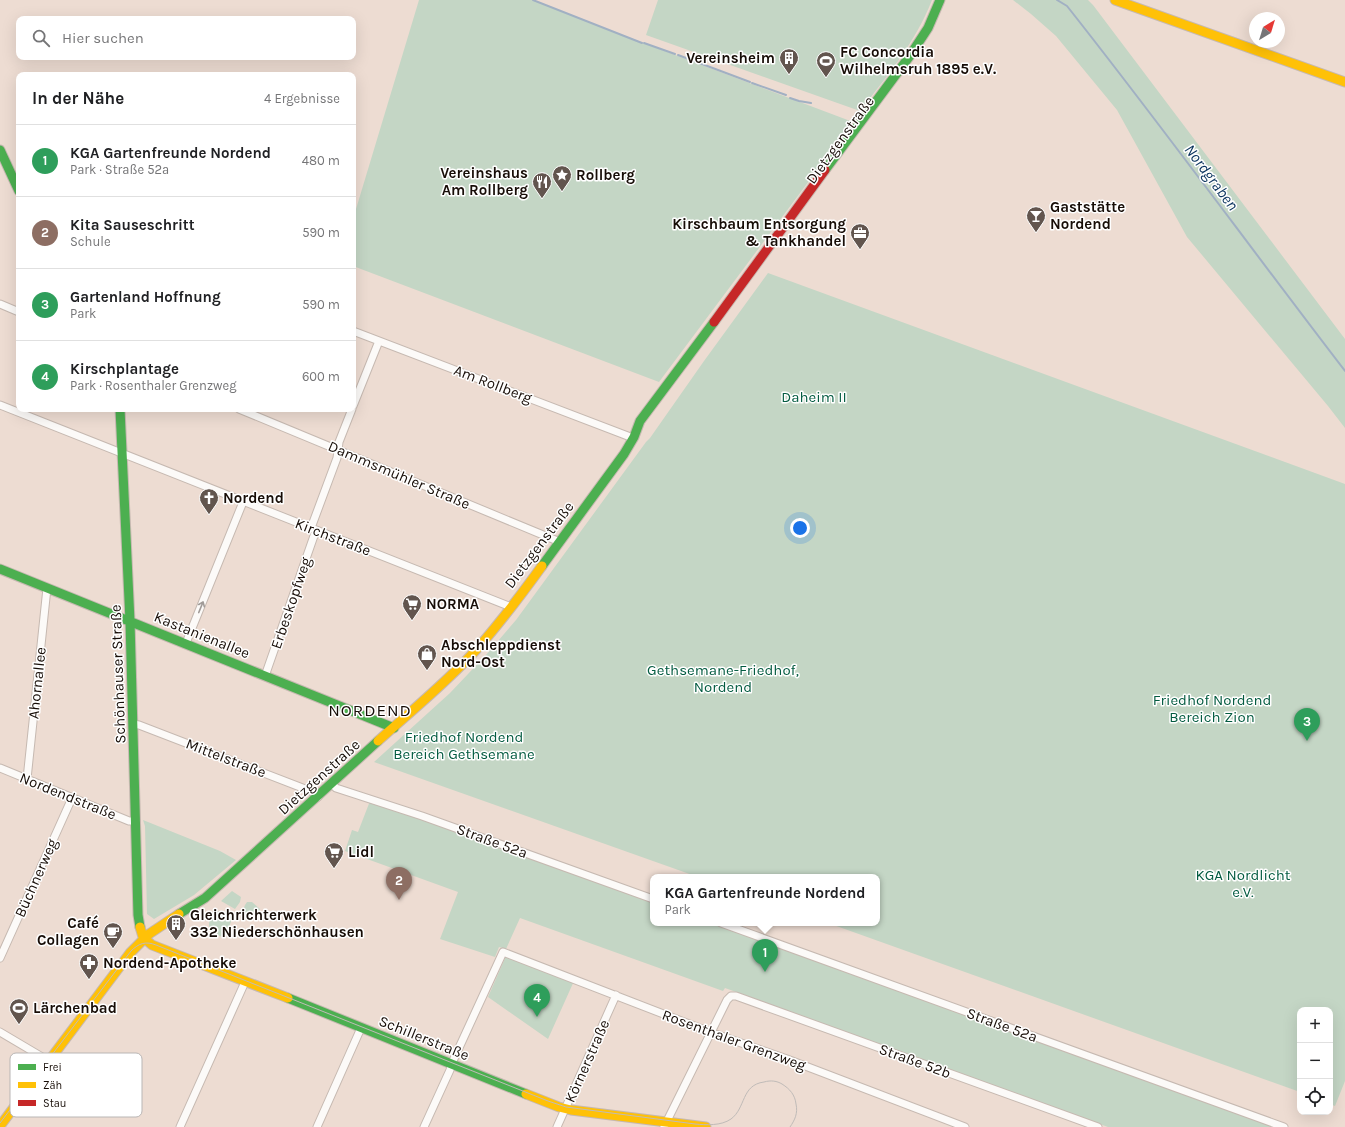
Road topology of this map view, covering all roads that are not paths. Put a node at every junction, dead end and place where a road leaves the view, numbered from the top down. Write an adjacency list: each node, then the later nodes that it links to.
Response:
1 (940, 0): 5 (main road, Dietzgenstraße)
2 (948, 0): 5 (main road, Dietzgenstraße)
3 (1115, 0): 4 (main road)
4 (1345, 82)
5 (866, 121): 19 (main road, Dietzgenstraße)
6 (0, 150): 7 (main road)
7 (16, 185)
8 (0, 304): 9 (street)
9 (16, 311)
10 (356, 333): 11 (street, Am Rollberg)
11 (379, 341): 12 (street, Erbeskopfweg); 19 (street, Am Rollberg)
12 (356, 398)
13 (0, 405): 14 (street, Kirchstraße)
14 (16, 411)
15 (18, 412): 21 (street, Kirchstraße)
16 (120, 412): 21 (main road, Schönhauser Straße)
17 (246, 412): 20 (street, Dammsmühler Straße)
18 (350, 412): 20 (street, Erbeskopfweg)
19 (633, 438): 24 (main road, Dietzgenstraße)
20 (338, 450): 23 (street, Erbeskopfweg); 24 (street, Dammsmühler Straße)
21 (123, 454): 22 (street, Kirchstraße); 28 (main road, Schönhauser Straße)
22 (243, 502): 23 (street, Kirchstraße); 29 (street, one-way to 22)
23 (313, 529): 27 (street, Kirchstraße); 30 (street, Erbeskopfweg)
24 (560, 542): 27 (main road, Dietzgenstraße)
25 (0, 569): 26 (main road, Kastanienallee)
26 (47, 588): 28 (main road, Kastanienallee); 34 (street, Ahornallee)
27 (511, 607): 32 (main road, Dietzgenstraße)
28 (130, 621): 29 (main road, Kastanienallee); 31 (main road, Schönhauser Straße)
29 (186, 643): 30 (main road, Kastanienallee)
30 (265, 676): 32 (main road, Kastanienallee)
31 (133, 724): 36 (street, Mittelstraße); 38 (main road, Schönhauser Straße)
32 (394, 728): 35 (main road, Dietzgenstraße)
33 (0, 768): 34 (street, Nordendstraße)
34 (27, 779): 37 (street, Nordendstraße)
35 (332, 784): 36 (main road, Dietzgenstraße); 39 (street, Straße 52a)
36 (318, 796): 41 (main road, Dietzgenstraße)
37 (72, 798): 38 (street, Nordendstraße); 42 (street, Büchnerweg)
38 (136, 821): 41 (main road, Schönhauser Straße)
39 (650, 898)
40 (729, 926): 62 (street, Straße 52a)
41 (144, 938): 43 (main road, Schillerstraße); 49 (main road, Dietzgenstraße)
42 (0, 958)
43 (245, 982): 45 (main road, Schillerstraße); 55 (street)
44 (616, 995): 47 (street, Rosenthaler Grenzweg); 50 (street, Rosenthaler Grenzweg); 51 (street, Körnerstraße)
45 (361, 1028): 50 (main road, Schillerstraße); 56 (street)
46 (0, 1032): 48 (street)
47 (710, 1032): 53 (street); 60 (street, Rosenthaler Grenzweg); 61 (street, Straße 52b)
48 (37, 1053)
49 (54, 1053)
50 (451, 1064): 51 (main road, Schillerstraße); 57 (street)
51 (565, 1109): 53 (main road, Schillerstraße); 58 (street, Körnerstraße)
52 (10, 1113): 54 (main road, Dietzgenstraße)
53 (665, 1125): 59 (main road, Schillerstraße)
54 (0, 1126)
55 (180, 1127)
56 (317, 1127)
57 (424, 1127)
58 (557, 1127)
59 (706, 1127)
60 (965, 1127)
61 (1098, 1127)
62 (1284, 1127)

